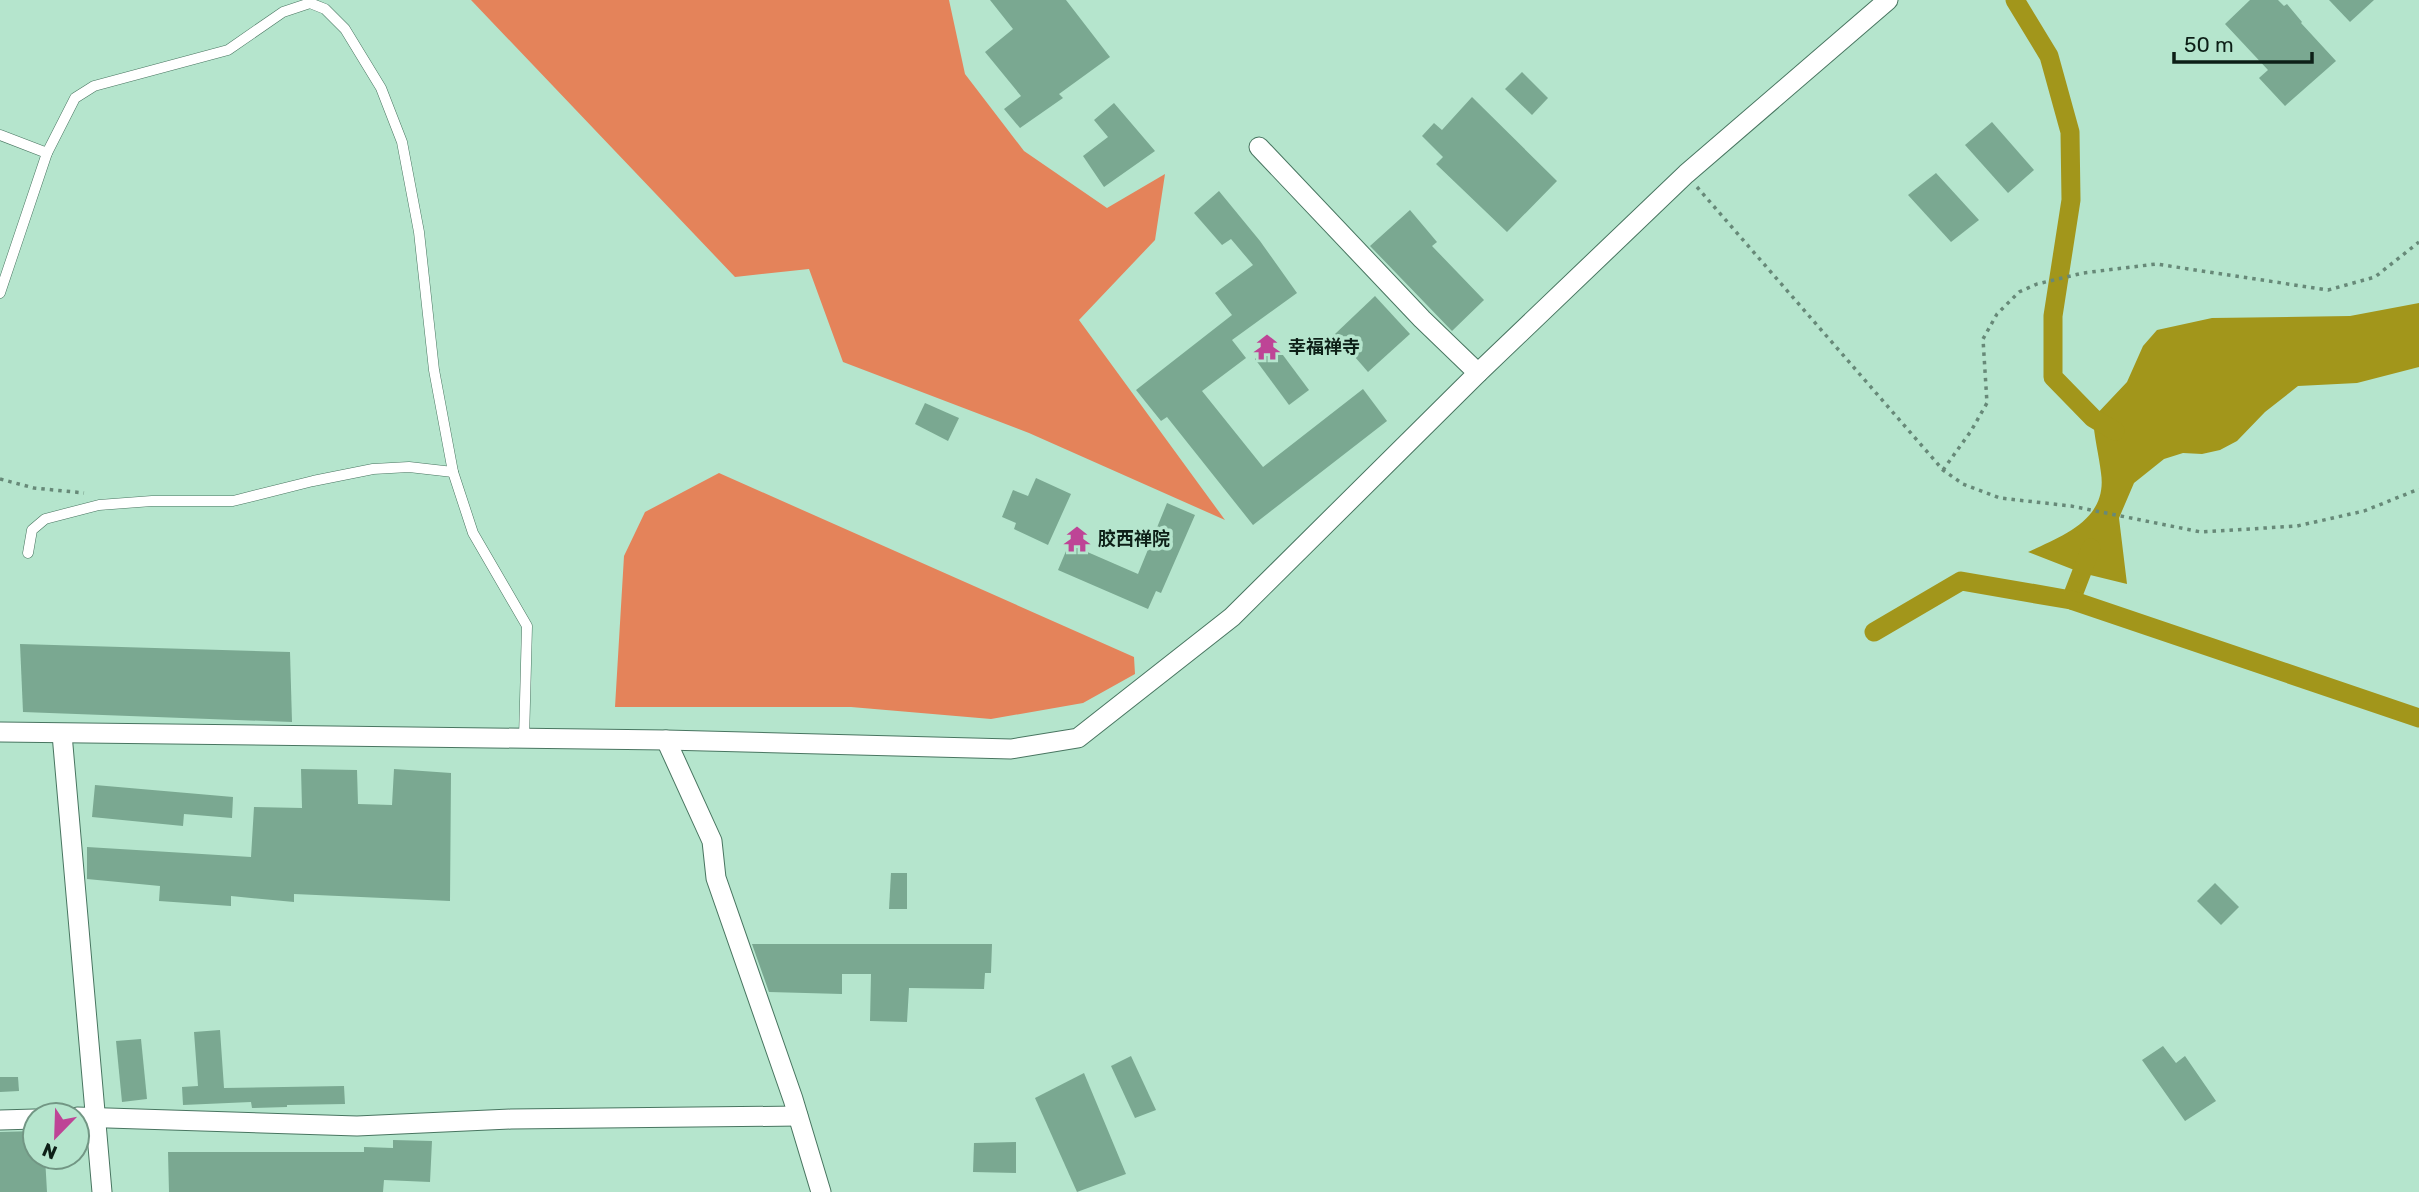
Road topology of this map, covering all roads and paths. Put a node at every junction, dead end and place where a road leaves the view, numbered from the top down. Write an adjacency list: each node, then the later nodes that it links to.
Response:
1 (1888, 0): 5 (street)
2 (0, 135): 4 (lane)
3 (1259, 147): 8 (street)
4 (47, 153): 7 (lane); 10 (lane)
5 (1686, 174): 8 (street); 9 (path)
6 (2419, 242): 9 (path)
7 (0, 293)
8 (1478, 373): 18 (street)
9 (1943, 470): 12 (path)
10 (453, 472): 13 (lane); 17 (lane)
11 (0, 479): 13 (path)
12 (2419, 489)
13 (99, 505): 14 (lane)
14 (28, 553)
15 (0, 732): 16 (street)
16 (62, 734): 17 (street); 19 (street)
17 (524, 739): 18 (street)
18 (666, 740): 20 (street)
19 (85, 1101)
20 (798, 1116): 21 (street); 26 (street)
21 (91, 1117)
22 (21, 1119): 23 (street)
23 (0, 1120)
24 (91, 1140): 25 (street)
25 (102, 1192)
26 (821, 1192)

